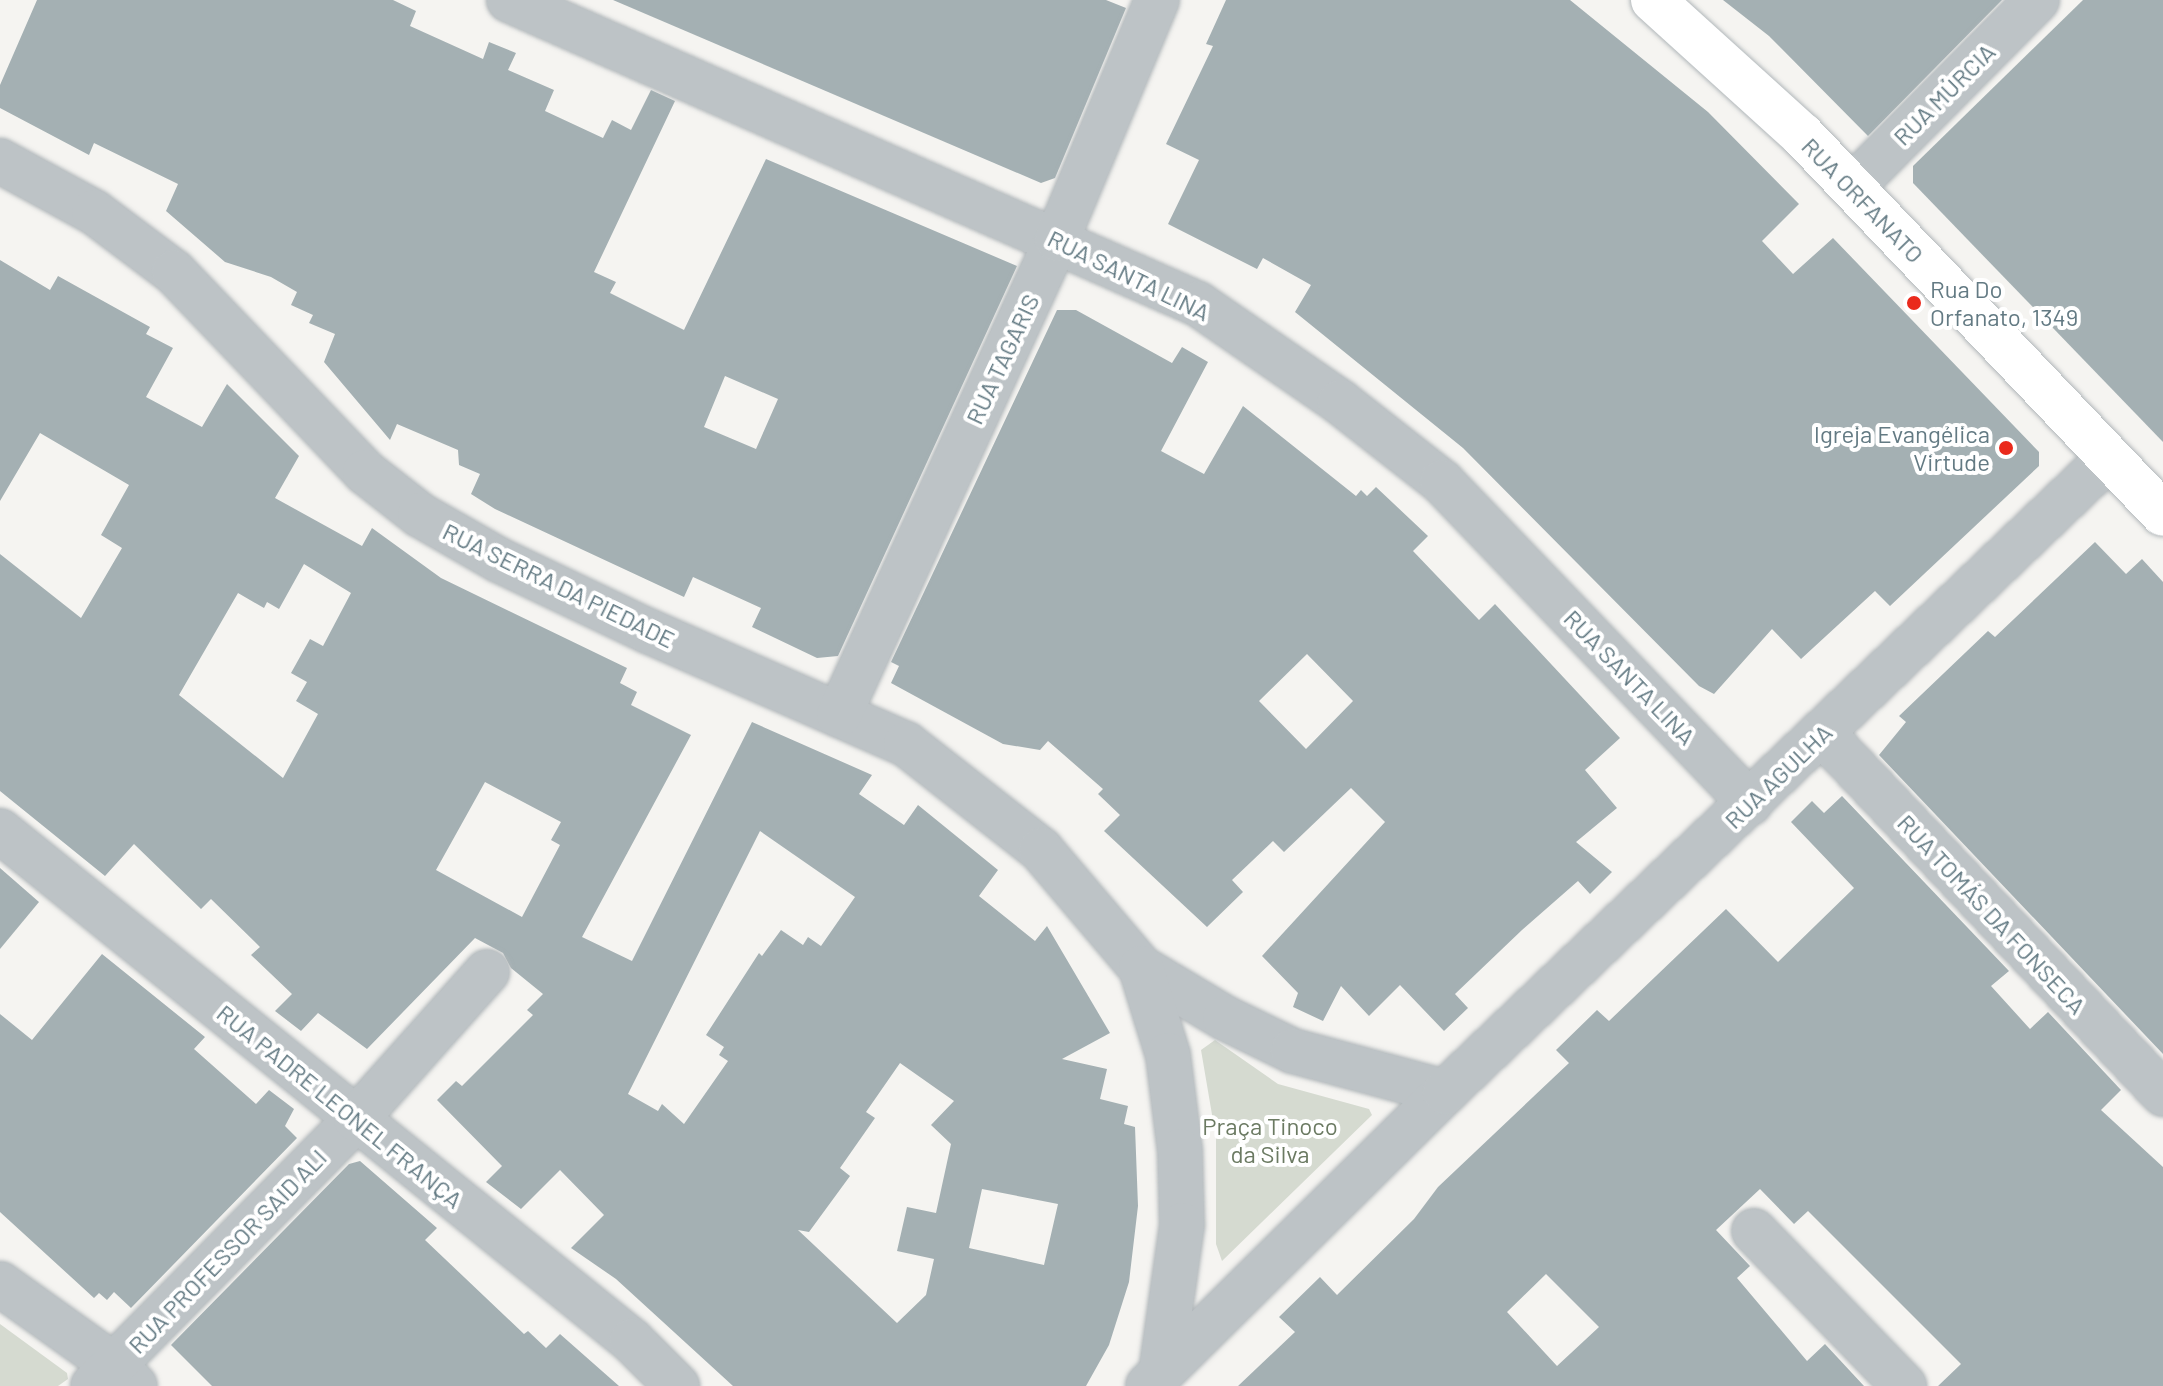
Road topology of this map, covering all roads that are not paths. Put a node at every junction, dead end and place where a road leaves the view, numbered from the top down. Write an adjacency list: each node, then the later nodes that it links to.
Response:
1 (509, 0): 7 (street, RUA SANTA LINA)
2 (1157, 0): 7 (street, RUA TAGARIS)
3 (1653, 0): 6 (main road, RUA ORFANATO)
4 (2037, 0): 6 (street, RUA MÚRCIA)
5 (0, 161): 10 (street, RUA SERRA DA PIEDADE)
6 (1852, 187): 8 (main road, RUA ORFANATO)
7 (1057, 239): 10 (street, RUA TAGARIS); 12 (street, RUA SANTA LINA)
8 (2109, 458): 9 (main road, RUA ORFANATO); 11 (street, RUA AGULHA)
9 (2163, 514)
10 (839, 715): 14 (street, RUA SERRA DA PIEDADE)
11 (1822, 733): 12 (street, RUA AGULHA); 17 (street, RUA TOMÁS DA FONSECA)
12 (1750, 803): 16 (street, RUA AGULHA)
13 (0, 831): 18 (street, RUA PADRE LEONEL FRANÇA)
14 (1141, 968): 16 (street); 22 (street)
15 (487, 972): 18 (street, RUA PROFESSOR SAID ALI)
16 (1445, 1092): 22 (street)
17 (2163, 1094)
18 (356, 1119): 21 (street, RUA PROFESSOR SAID ALI); 23 (street, RUA PADRE LEONEL FRANÇA)
19 (1754, 1231): 24 (street)
20 (0, 1284): 21 (street)
21 (114, 1379)
22 (1155, 1380)
23 (677, 1386)
24 (1904, 1386)

